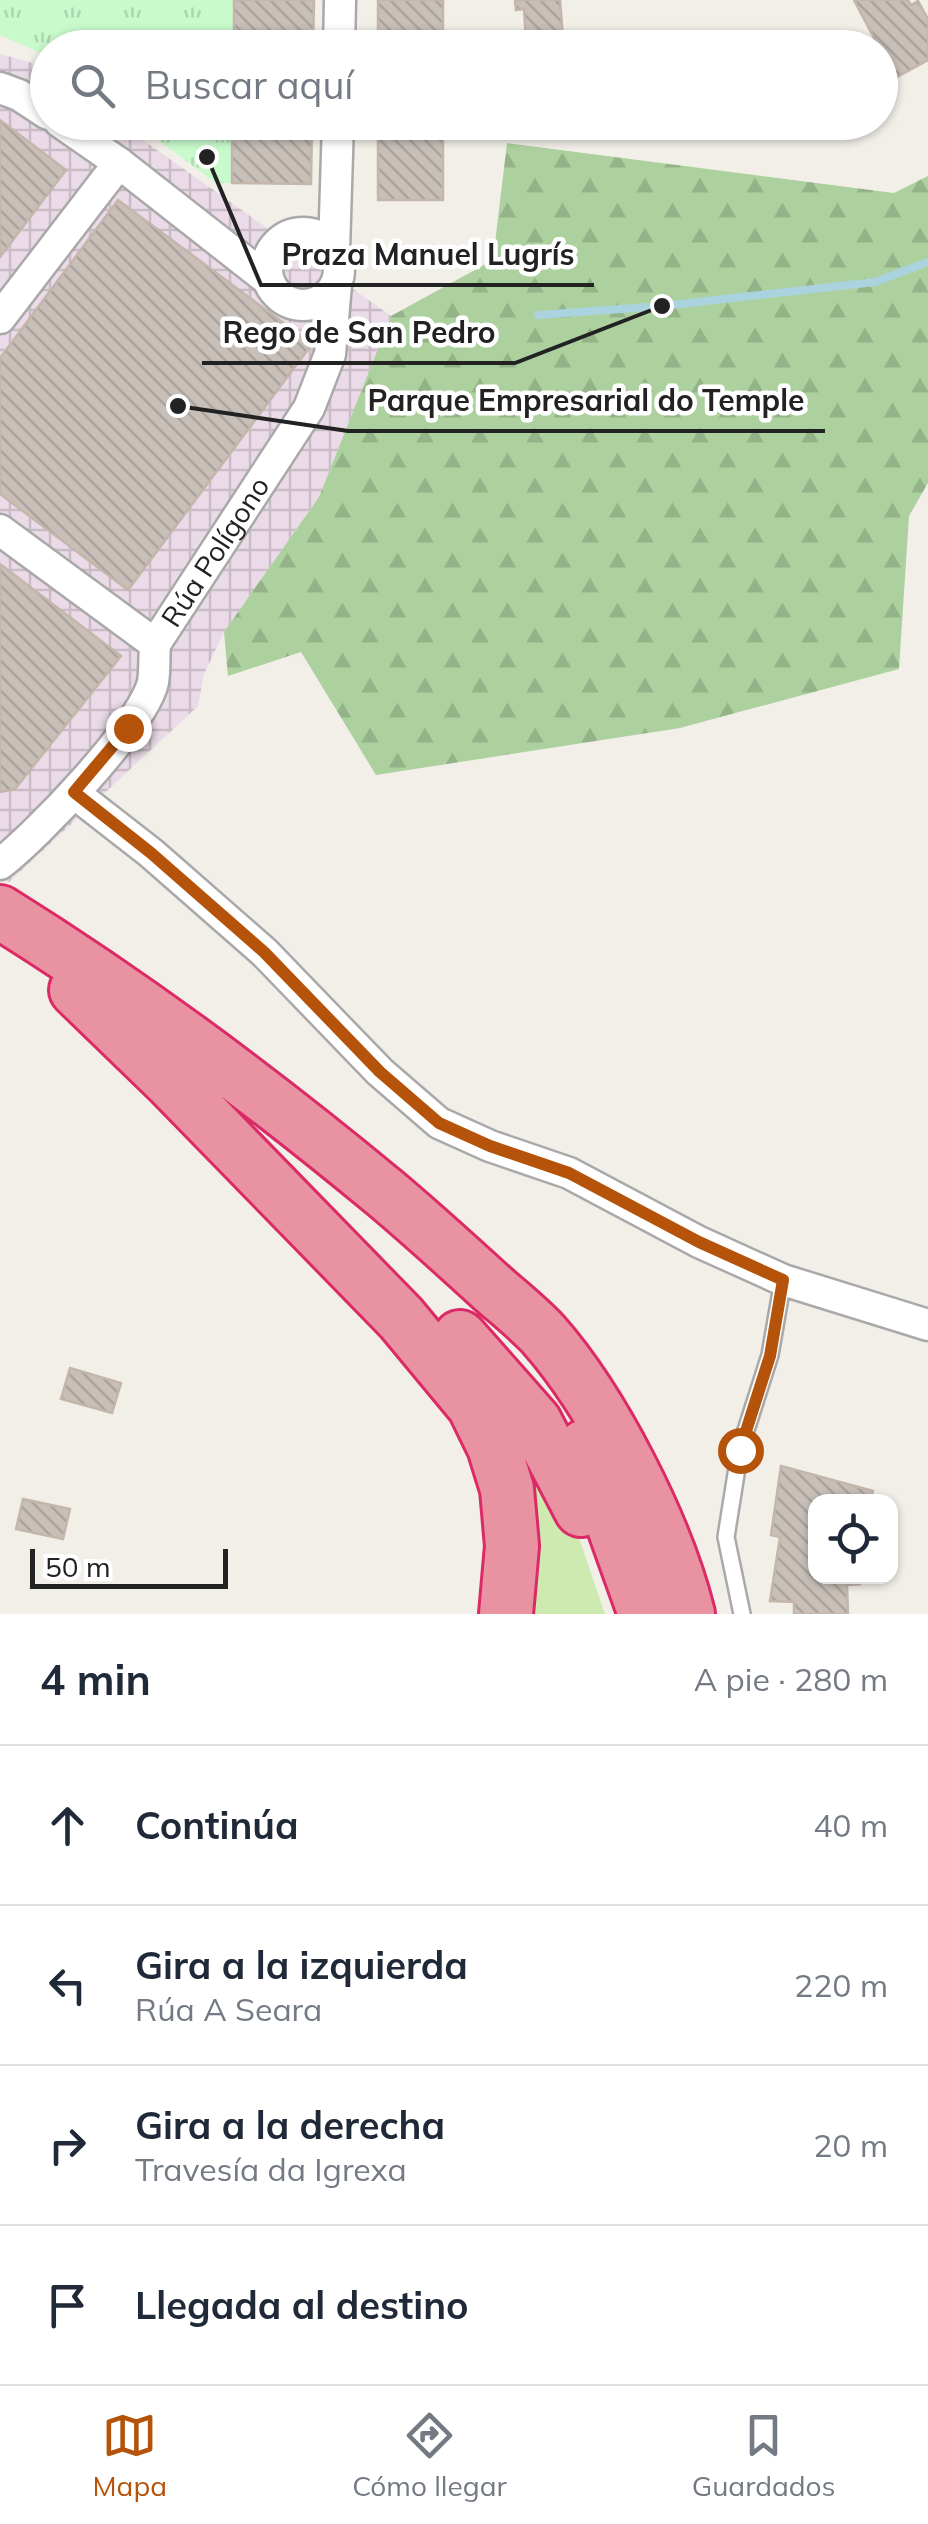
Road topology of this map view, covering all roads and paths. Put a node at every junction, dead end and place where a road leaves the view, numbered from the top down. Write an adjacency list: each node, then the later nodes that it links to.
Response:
1 (340, 0): 2 (street)
2 (339, 30)
3 (0, 88): 4 (street)
4 (30, 102)
5 (85, 140): 7 (street)
6 (337, 140): 8 (street)
7 (119, 164): 9 (street); 11 (street)
8 (334, 250): 9 (street); 10 (street)
9 (268, 279): 10 (street)
10 (336, 284): 13 (street, Rúa Polígono)
11 (0, 318)
12 (0, 530): 13 (street, Rúa Polígono)
13 (155, 644): 14 (street)
14 (74, 792): 15 (street); 19 (street)
15 (0, 864)
16 (0, 914): 17 (highway); 18 (highway)
17 (78, 965): 23 (highway); 24 (highway)
18 (171, 1082): 21 (highway); 22 (highway)
19 (783, 1280): 20 (street); 25 (lane)
20 (928, 1325)
21 (506, 1614)
22 (622, 1614)
23 (645, 1614)
24 (688, 1614)
25 (742, 1614)

